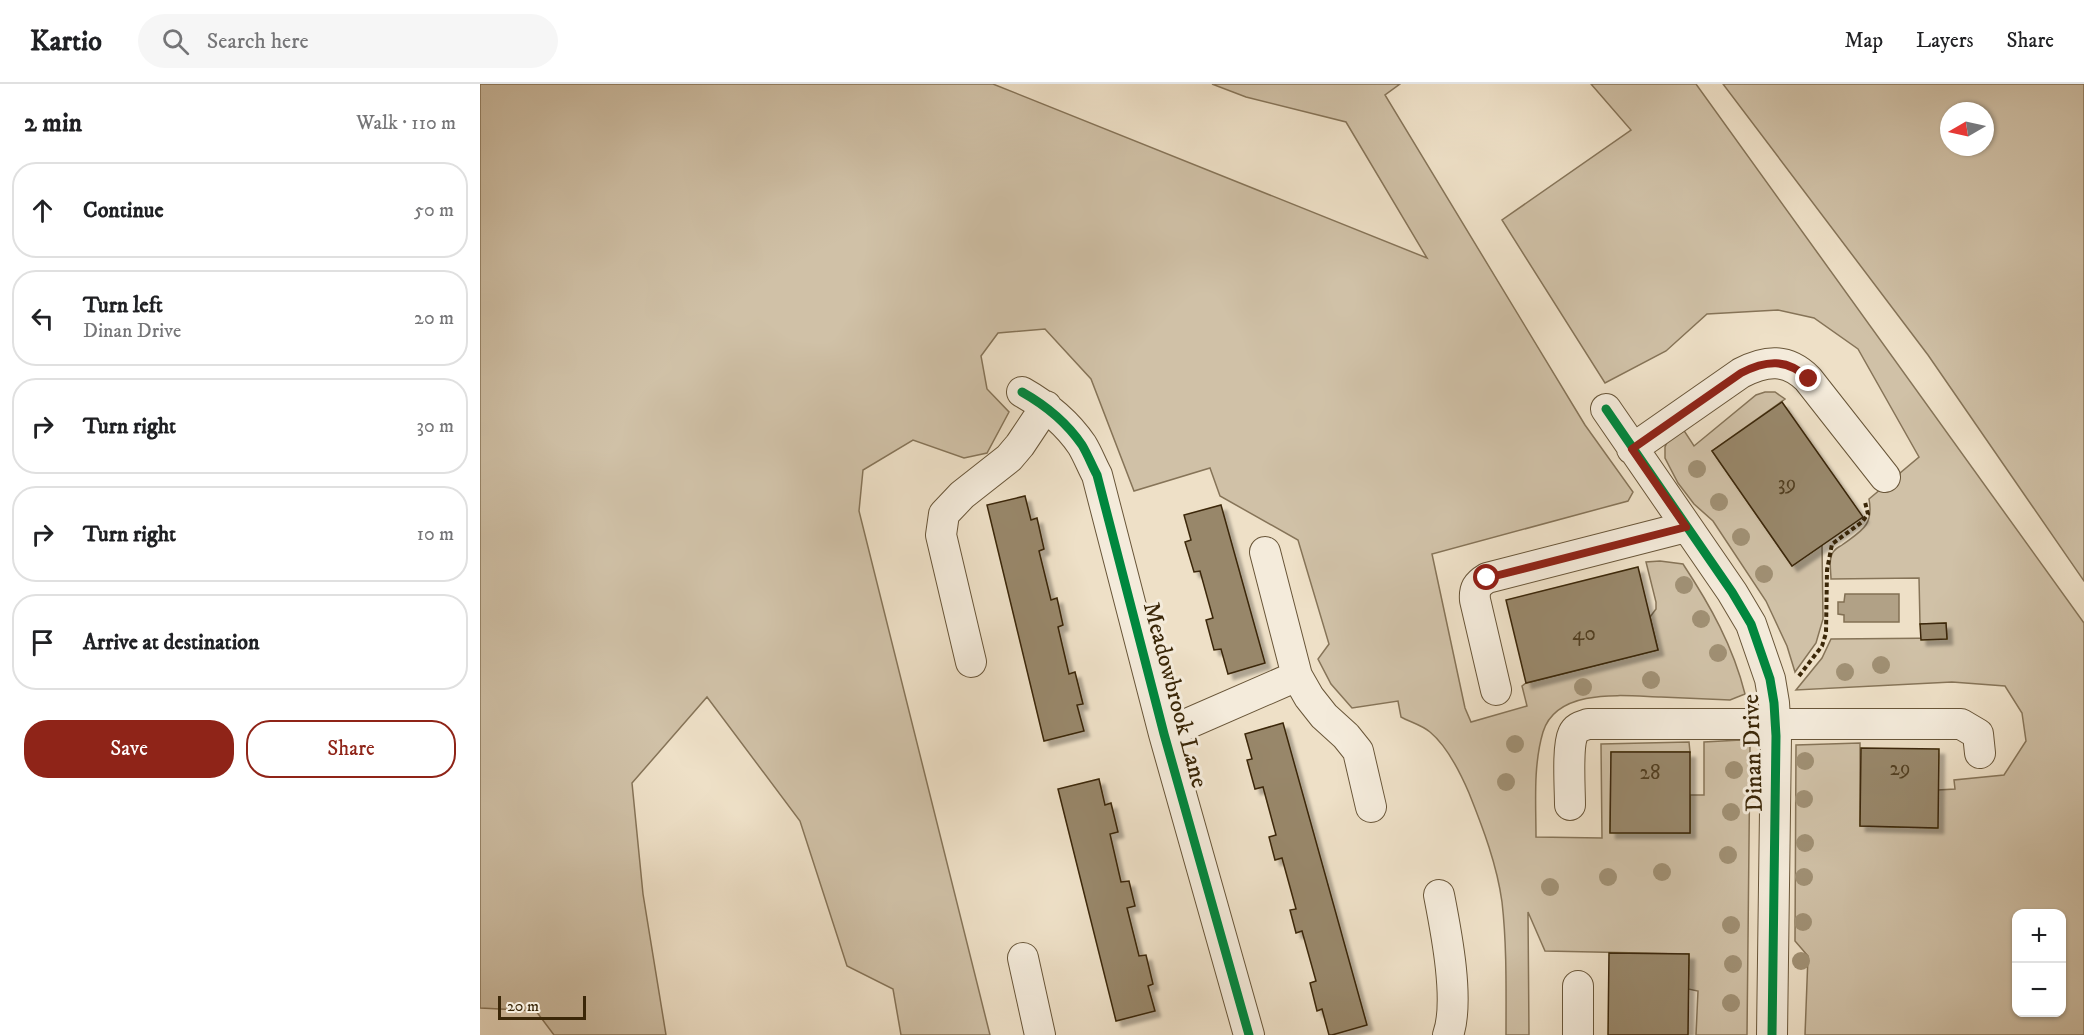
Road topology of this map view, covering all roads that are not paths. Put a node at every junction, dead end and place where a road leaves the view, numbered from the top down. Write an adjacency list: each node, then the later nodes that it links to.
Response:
1 (1606, 409): 2 (street, Dinan Drive)
2 (1632, 449): 3 (street); 4 (street, Dinan Drive)
3 (1885, 477)
4 (1686, 527): 8 (street); 9 (street, Dinan Drive)
5 (1265, 552): 7 (street)
6 (971, 662): 10 (street, Meadowbrook Lane)
7 (1297, 676): 10 (street); 13 (street)
8 (1496, 690)
9 (1775, 713): 11 (street); 12 (street); 21 (street, Dinan Drive)
10 (1164, 734): 18 (street, Meadowbrook Lane)
11 (1980, 753)
12 (1570, 805)
13 (1371, 807)
14 (1439, 895): 19 (street)
15 (1023, 958): 17 (street)
16 (1578, 986): 20 (street)
17 (1040, 1035)
18 (1249, 1035)
19 (1448, 1035)
20 (1578, 1035)
21 (1772, 1035)

